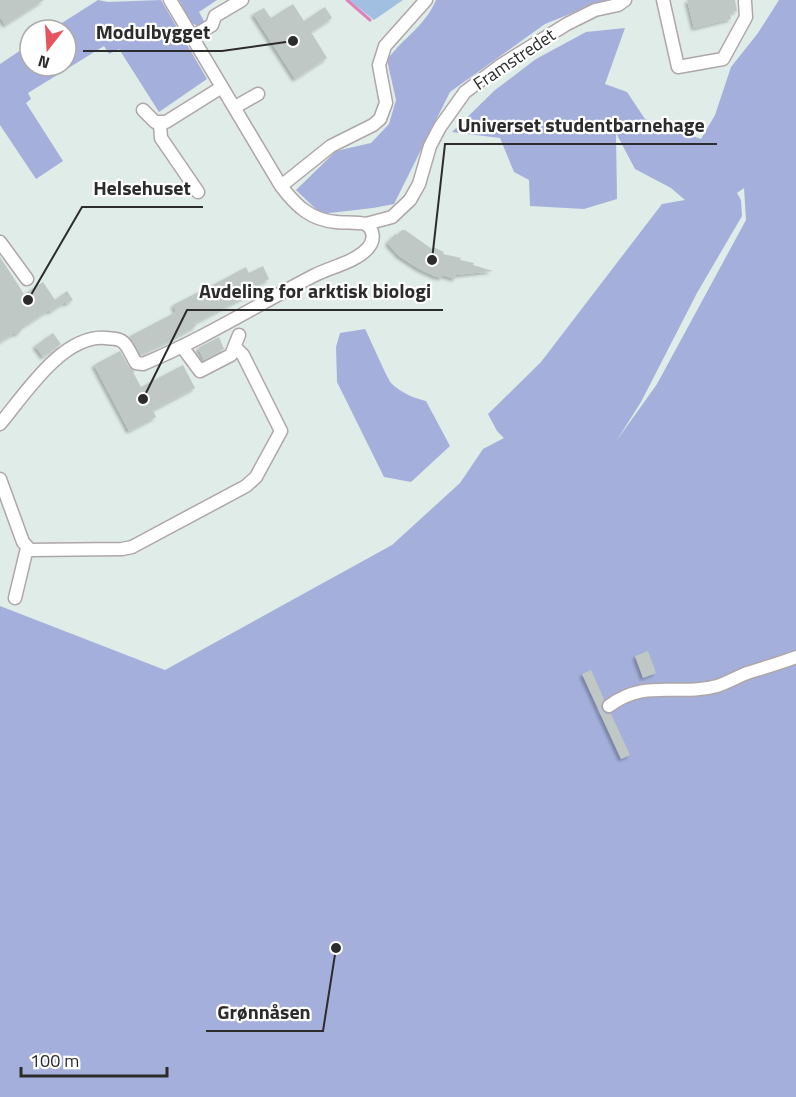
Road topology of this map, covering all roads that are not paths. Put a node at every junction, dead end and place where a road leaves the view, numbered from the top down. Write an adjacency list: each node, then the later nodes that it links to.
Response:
1 (170, 0): 7 (street, Framstredet)
2 (242, 0): 7 (street)
3 (426, 0): 13 (street)
4 (663, 0): 6 (street)
5 (624, 1): 15 (street, Framstredet)
6 (745, 2)
7 (192, 37): 8 (street, Framstredet)
8 (222, 87): 10 (street, Framstredet); 12 (street)
9 (258, 94): 10 (street)
10 (235, 107): 13 (street, Framstredet)
11 (143, 110): 12 (street)
12 (160, 124): 14 (street)
13 (281, 186): 15 (street, Framstredet)
14 (198, 192)
15 (366, 224): 19 (street)
16 (0, 242): 17 (street)
17 (27, 279)
18 (239, 335): 20 (street)
19 (183, 348): 20 (street); 21 (street)
20 (236, 348): 23 (street)
21 (0, 424)
22 (0, 479): 23 (street)
23 (27, 548): 24 (street)
24 (15, 598)
25 (796, 657): 26 (street)
26 (609, 706)

